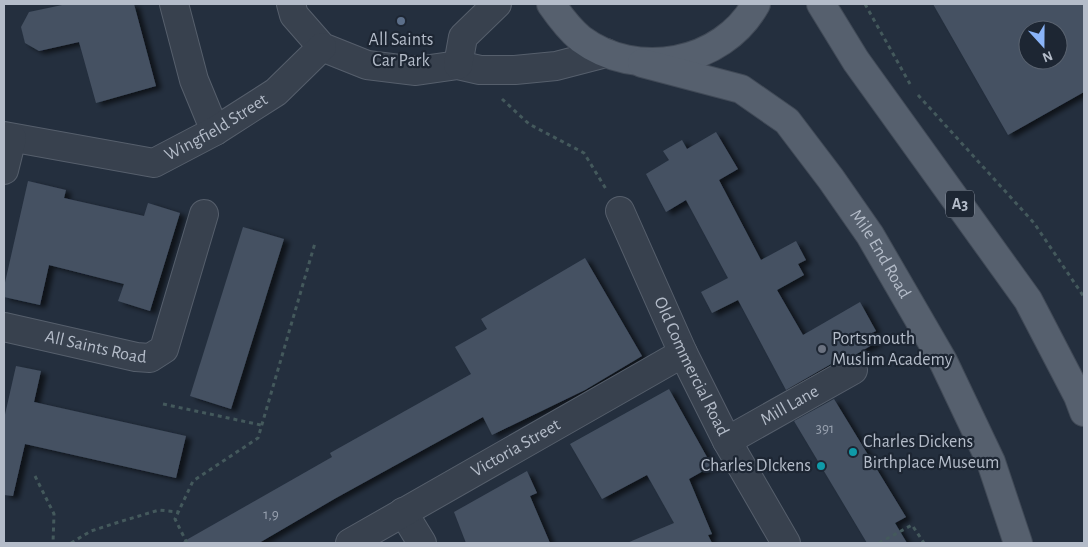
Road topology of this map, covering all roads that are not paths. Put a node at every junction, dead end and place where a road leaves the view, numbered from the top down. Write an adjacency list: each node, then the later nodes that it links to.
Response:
1 (174, 4): 11 (street)
2 (291, 4): 7 (street)
3 (498, 4): 10 (street)
4 (552, 4): 8 (main road)
5 (756, 4): 9 (main road)
6 (821, 4): 19 (main road, A3)
7 (322, 47): 10 (street); 11 (street, Wingfield Street)
8 (606, 53): 9 (main road); 10 (street)
9 (642, 62): 25 (main road, Mile End Road)
10 (458, 65)
11 (215, 131): 12 (street, Wingfield Street)
12 (8, 137): 13 (street)
13 (4, 170)
14 (620, 210): 17 (street, Old Commercial Road)
15 (204, 214): 16 (street, All Saints Road)
16 (4, 327)
17 (683, 353): 20 (street, Old Commercial Road); 21 (street, Victoria Street)
18 (853, 370): 20 (street, Mill Lane)
19 (1084, 412)
20 (727, 441): 24 (street, Old Commercial Road)
21 (403, 512): 22 (street, Victoria Street); 23 (street)
22 (350, 543)
23 (422, 543)
24 (786, 543)
25 (1018, 543)

